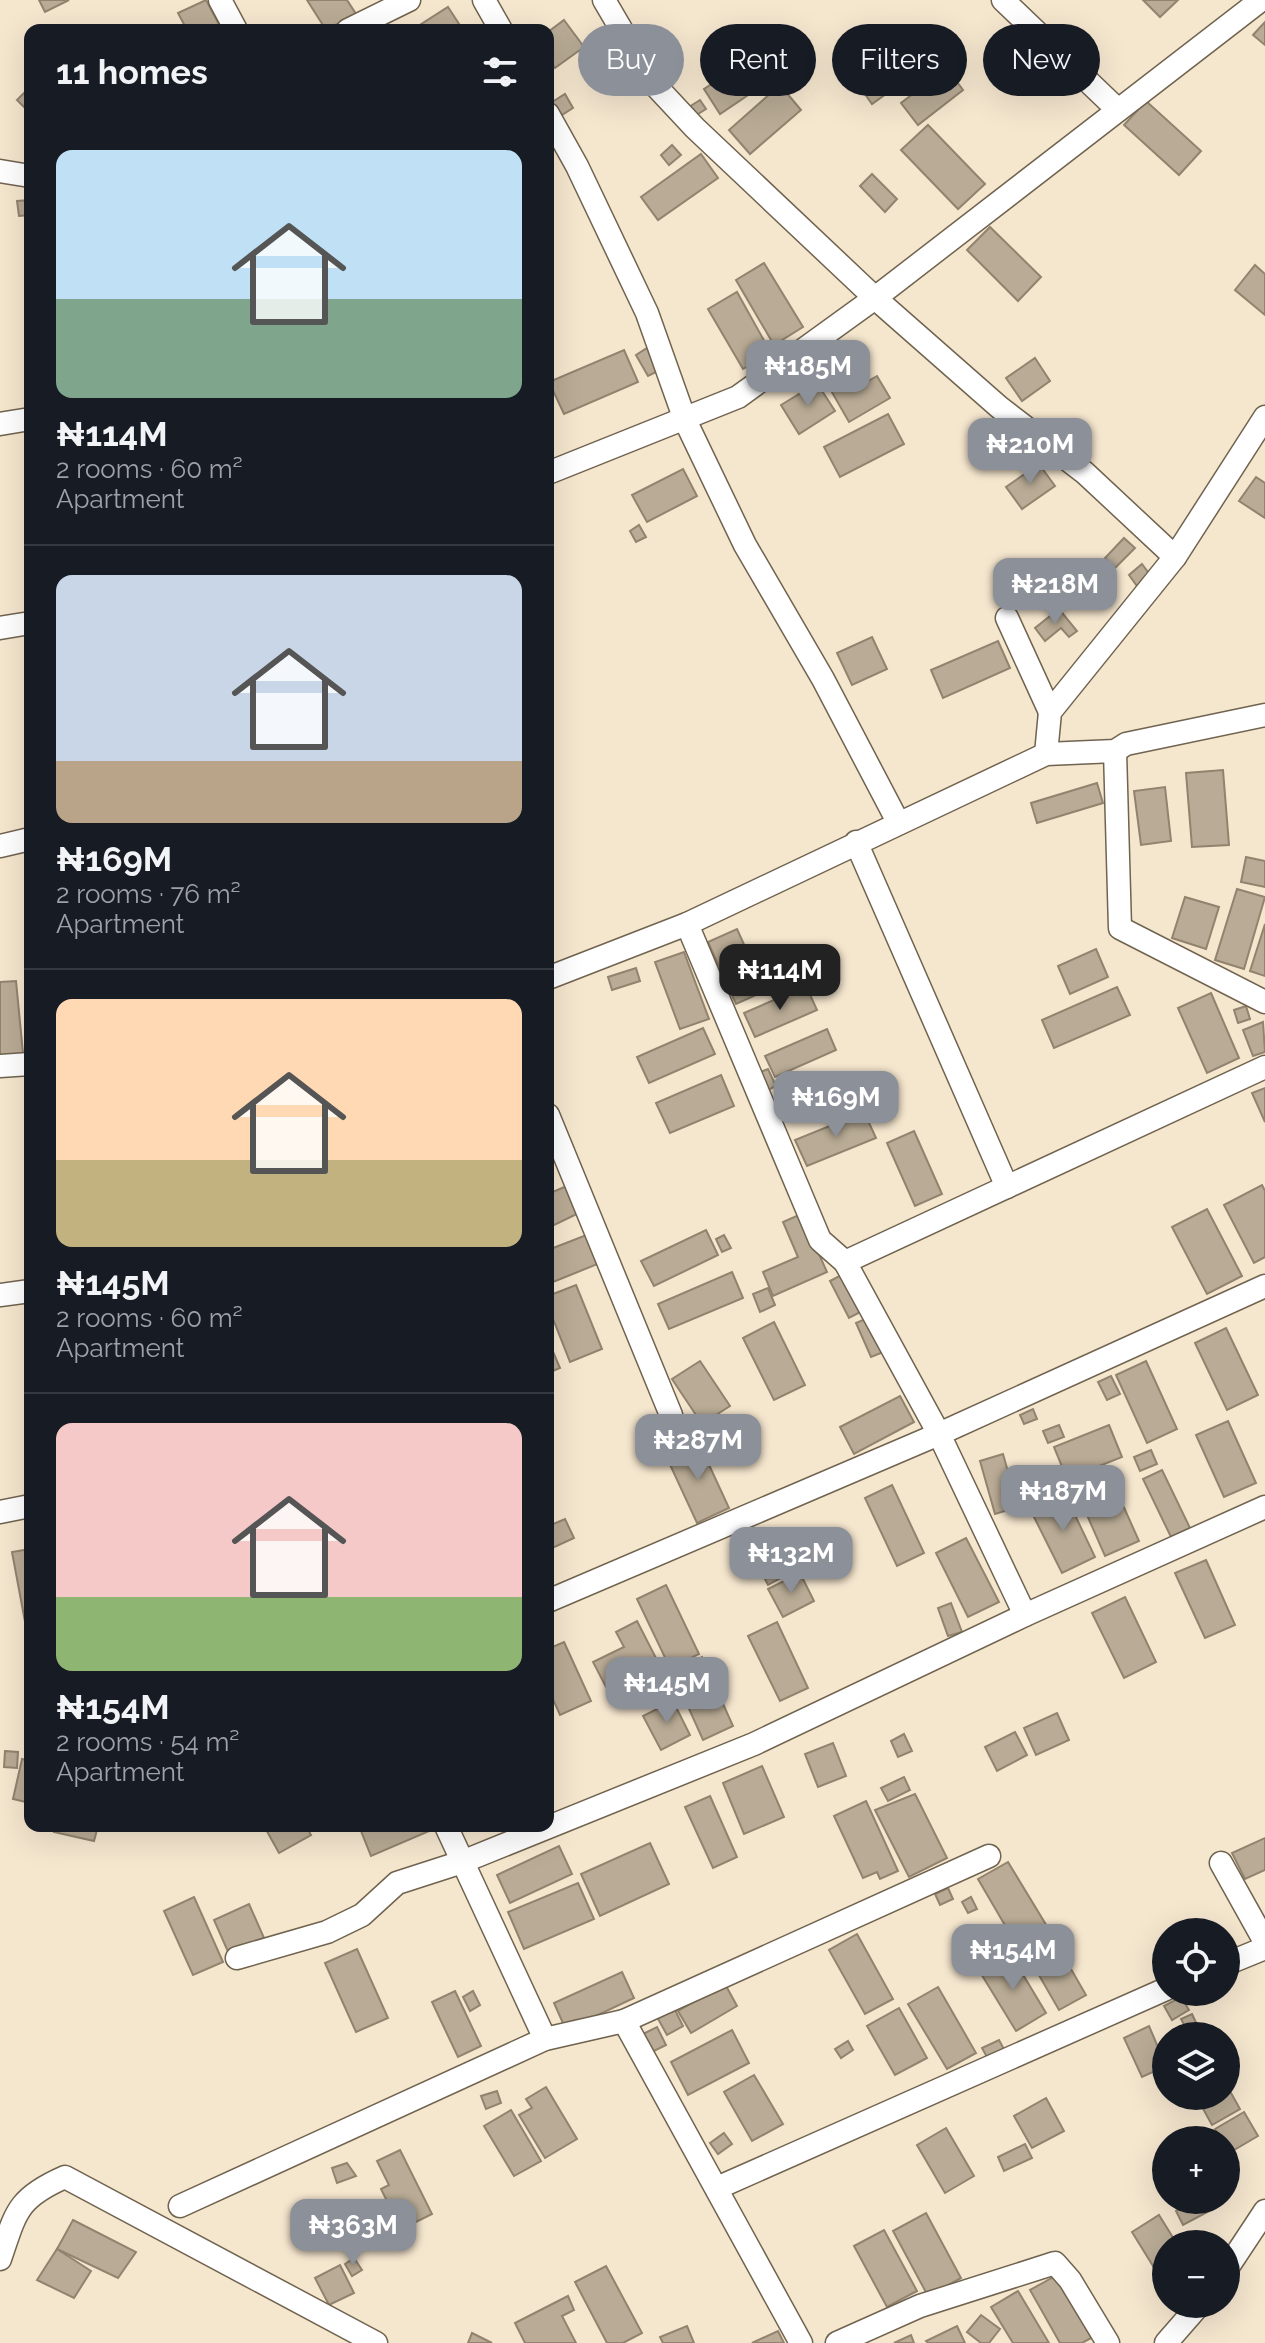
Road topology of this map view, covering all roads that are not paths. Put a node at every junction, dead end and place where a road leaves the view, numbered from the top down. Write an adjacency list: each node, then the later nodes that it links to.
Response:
1 (220, 0): 7 (street)
2 (409, 0): 8 (street)
3 (484, 0): 9 (street)
4 (604, 0): 14 (street)
5 (1003, 0): 10 (street)
6 (1261, 0): 10 (street)
7 (233, 24)
8 (360, 24)
9 (498, 24)
10 (1118, 110): 14 (street)
11 (554, 125): 17 (street)
12 (0, 171): 13 (street)
13 (24, 175)
14 (875, 298): 17 (street); 20 (street)
15 (1265, 417): 20 (street)
16 (24, 420): 18 (street)
17 (685, 420): 19 (street); 28 (street)
18 (0, 424)
19 (554, 471)
20 (1175, 557): 24 (street)
21 (1007, 618): 24 (street)
22 (24, 624): 23 (street)
23 (0, 628)
24 (1050, 712): 27 (street)
25 (1265, 715): 26 (street)
26 (1115, 751): 27 (street); 34 (street)
27 (1046, 754): 28 (street)
28 (898, 822): 30 (street)
29 (24, 840): 31 (street)
30 (856, 842): 32 (street); 39 (street)
31 (0, 846)
32 (687, 924): 33 (street); 40 (street)
33 (554, 976)
34 (1265, 1002)
35 (24, 1064): 36 (street)
36 (0, 1066)
37 (1265, 1067): 39 (street)
38 (554, 1130): 44 (street)
39 (1007, 1187): 40 (street)
40 (845, 1262): 45 (street)
41 (1265, 1286): 45 (street)
42 (24, 1292): 43 (street)
43 (0, 1295)
44 (671, 1415)
45 (939, 1434): 49 (street); 50 (street)
46 (24, 1507): 48 (street)
47 (1265, 1507): 50 (street)
48 (0, 1512)
49 (554, 1598)
50 (1025, 1615): 51 (street)
51 (554, 1825)
52 (449, 1832): 55 (street)
53 (536, 1832): 55 (street)
54 (989, 1856): 61 (street)
55 (462, 1862): 59 (street); 62 (street)
56 (1221, 1863): 57 (street)
57 (1265, 1945): 58 (street)
58 (1240, 1957)
59 (237, 1958)
60 (1152, 1995): 63 (street)
61 (624, 2021): 62 (street); 63 (street)
62 (545, 2039): 64 (street)
63 (717, 2188): 70 (street)
64 (180, 2206)
65 (1265, 2211): 66 (street)
66 (1240, 2249)
67 (0, 2259): 69 (street)
68 (1188, 2318): 73 (street)
69 (376, 2343)
70 (801, 2343)
71 (837, 2343): 72 (street)
72 (1108, 2343)
73 (1166, 2343)

